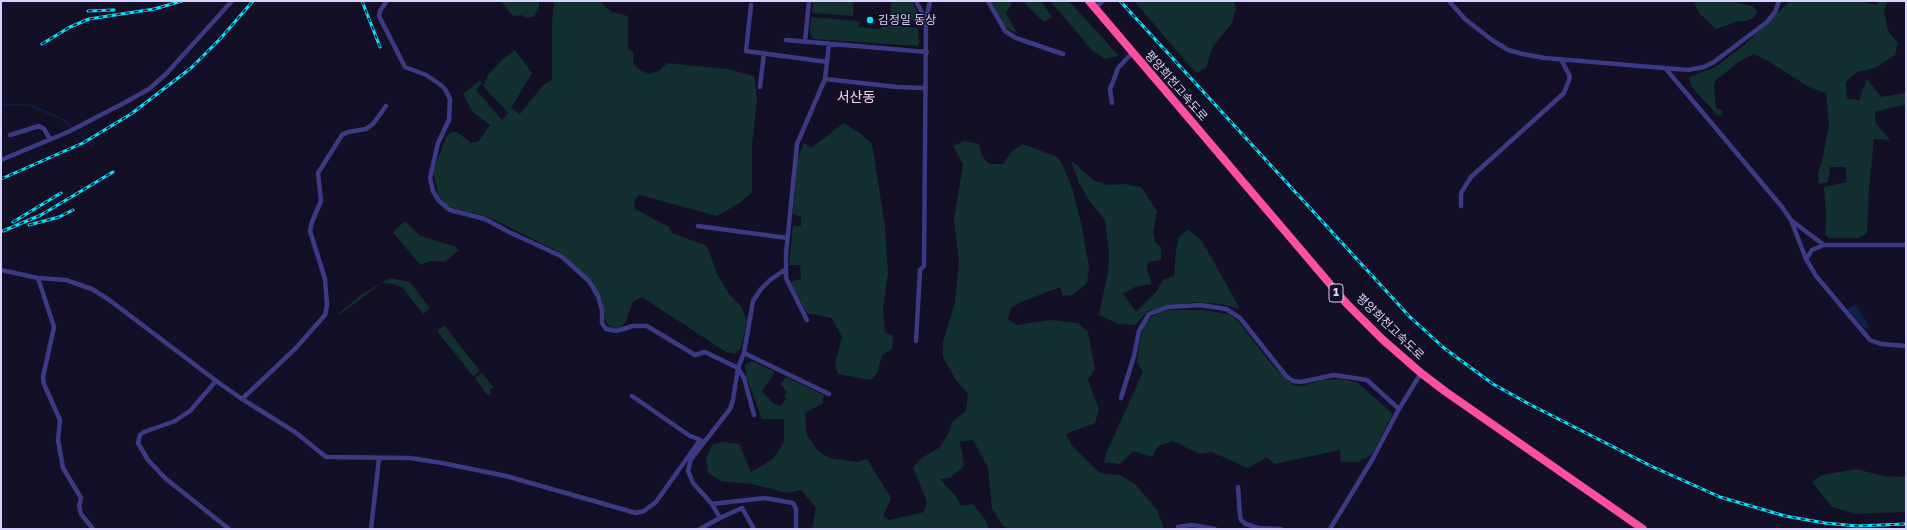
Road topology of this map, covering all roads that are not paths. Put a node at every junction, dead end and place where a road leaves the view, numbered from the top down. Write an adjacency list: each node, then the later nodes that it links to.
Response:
1 (232, 1): 31 (street)
2 (387, 1): 47 (street)
3 (809, 1): 16 (street)
4 (916, 1): 14 (street)
5 (930, 1): 14 (street)
6 (988, 1): 20 (street)
7 (1085, 1): 13 (highway, 평양희천고속도로 / 1)
8 (1089, 1): 13 (highway, 평양희천고속도로 / 1)
9 (1103, 1): 13 (street)
10 (1449, 1): 22 (street)
11 (1779, 1): 24 (street)
12 (750, 5): 19 (street)
13 (1094, 9): 21 (highway, 평양희천고속도로 / 1)
14 (926, 20): 18 (street)
15 (786, 40): 16 (street)
16 (805, 42): 17 (street)
17 (829, 44): 18 (street); 23 (street)
18 (927, 52): 27 (street)
19 (764, 53): 23 (street); 26 (street)
20 (1063, 54)
21 (1131, 54): 28 (street); 48 (highway, 평양희천고속도로 / 1)
22 (1561, 59): 24 (street); 33 (street)
23 (827, 62): 25 (street)
24 (1666, 69): 34 (street)
25 (825, 79): 27 (street); 36 (street)
26 (760, 87)
27 (926, 88): 44 (street)
28 (1112, 103)
29 (386, 106): 52 (street)
30 (10, 135): 31 (street)
31 (50, 139): 32 (street)
32 (1, 160)
33 (1461, 206)
34 (1791, 220): 37 (street); 39 (street)
35 (698, 226): 36 (street)
36 (787, 238): 41 (street)
37 (1824, 245): 38 (street); 39 (street)
38 (1906, 245)
39 (1806, 259): 45 (street)
40 (1, 270): 42 (street)
41 (786, 270): 43 (street); 46 (street)
42 (38, 278): 49 (street); 63 (street)
43 (808, 320)
44 (916, 341)
45 (1906, 346)
46 (744, 353): 47 (street); 50 (street)
47 (738, 368): 55 (street); 56 (street)
48 (1420, 374): 54 (street); 72 (highway, 평양희천고속도로 / 1); 73 (highway, 평양희천고속도로 / 1)
49 (216, 381): 52 (street); 64 (street)
50 (829, 394)
51 (632, 396): 56 (street)
52 (242, 398): 57 (street)
53 (1121, 398): 54 (street)
54 (1399, 409): 71 (street)
55 (754, 415)
56 (703, 440): 57 (street); 59 (street)
57 (379, 458): 65 (street)
58 (1238, 487): 62 (street)
59 (712, 504): 60 (street); 68 (street)
60 (720, 518): 66 (street); 67 (street)
61 (1178, 527): 69 (street)
62 (1257, 528): 70 (street)
63 (93, 529)
64 (228, 529)
65 (371, 529)
66 (700, 529)
67 (754, 529)
68 (796, 529)
69 (1215, 529)
70 (1281, 529)
71 (1330, 529)
72 (1638, 529)
73 (1643, 529)

